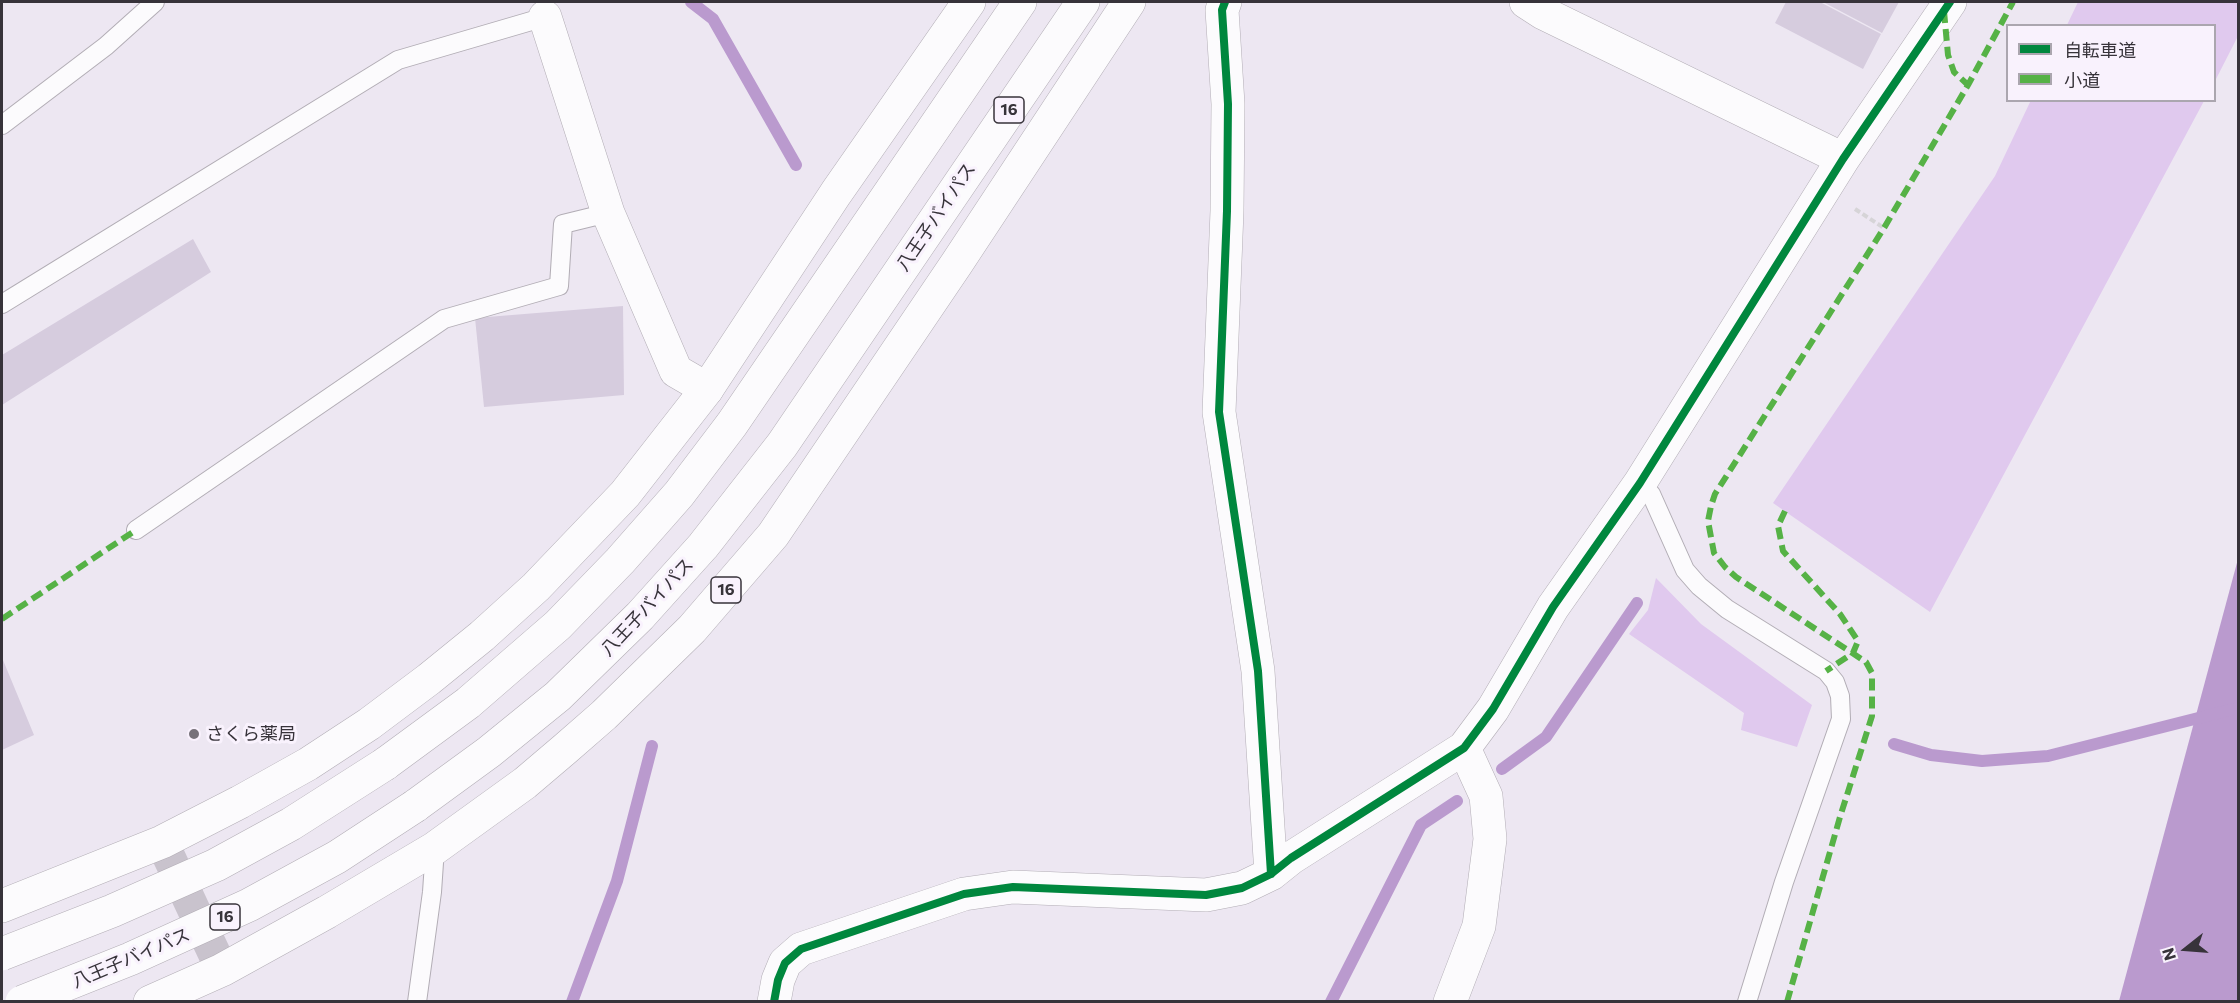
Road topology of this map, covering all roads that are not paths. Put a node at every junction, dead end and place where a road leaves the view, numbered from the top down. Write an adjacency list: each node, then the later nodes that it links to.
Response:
1 (155, 2): 10 (lane)
2 (969, 2): 14 (main road)
3 (1020, 2): 21 (main road, bridge)
4 (1083, 2): 22 (main road, 八王子バイパス / 16, bridge)
5 (1129, 2): 18 (main road, 16)
6 (1225, 2): 19 (main road)
7 (1526, 2): 11 (main road)
8 (1950, 2): 11 (main road)
9 (544, 9): 12 (main road); 13 (lane)
10 (2, 125)
11 (1843, 159): 15 (main road)
12 (608, 213): 14 (main road); 16 (lane)
13 (2, 304)
14 (707, 389): 20 (main road)
15 (1640, 483): 17 (main road); 27 (lane)
16 (136, 530)
17 (1464, 748): 19 (main road); 26 (main road)
18 (435, 848): 23 (main road, 16); 24 (lane)
19 (1270, 874): 25 (main road)
20 (2, 906)
21 (2, 954)
22 (22, 1002)
23 (150, 1002)
24 (417, 1002)
25 (774, 1002)
26 (1450, 1002)
27 (1747, 1002)

